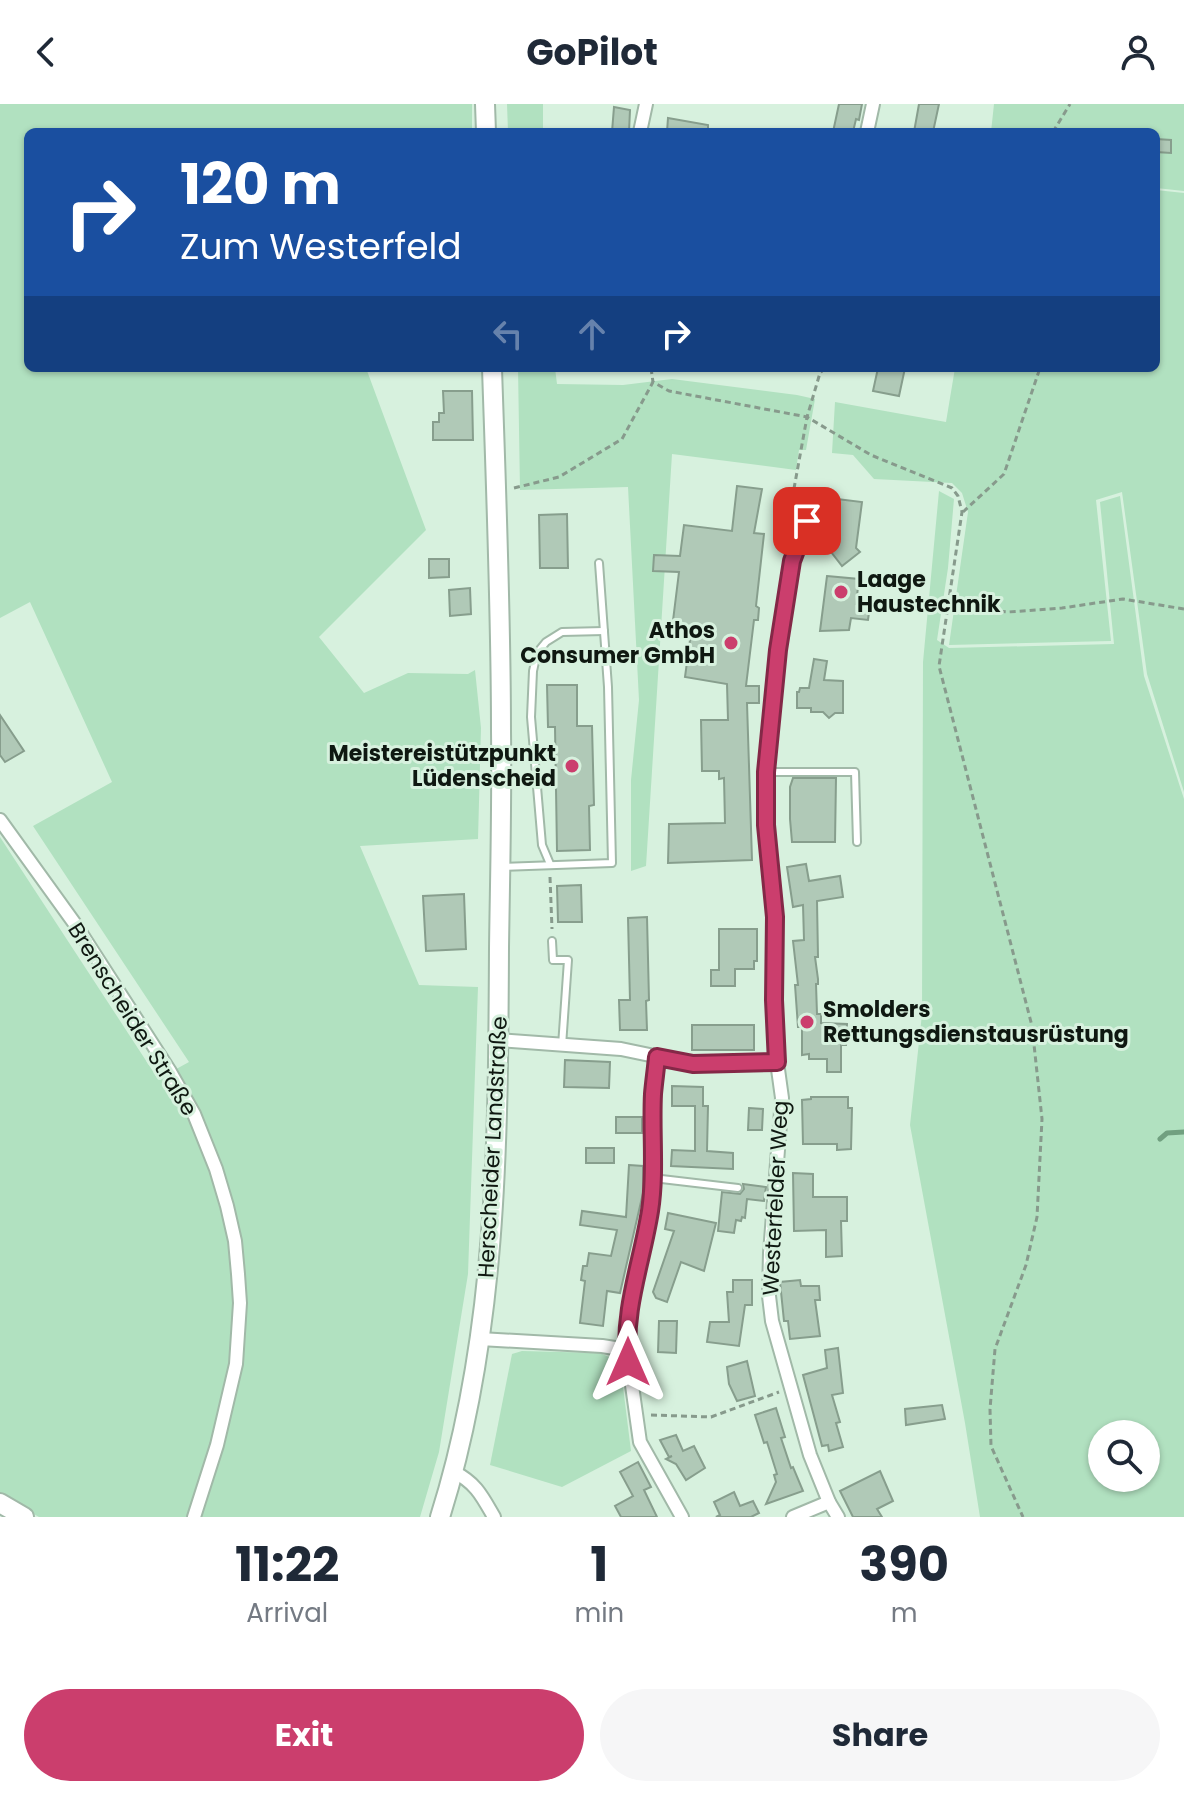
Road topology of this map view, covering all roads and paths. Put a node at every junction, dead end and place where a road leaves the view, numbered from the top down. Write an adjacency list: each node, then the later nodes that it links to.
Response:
1 (485, 104): 5 (main road)
2 (646, 104): 6 (street)
3 (873, 104): 7 (street)
4 (1070, 104): 8 (path)
5 (486, 128)
6 (641, 128)
7 (868, 128)
8 (1055, 128)
9 (492, 372): 15 (main road, Herscheider Landstraße)
10 (652, 372): 13 (path)
11 (821, 372): 14 (path)
12 (1039, 372): 16 (path)
13 (653, 382): 14 (path); 15 (path)
14 (807, 417): 16 (path); 17 (path)
15 (496, 495): 26 (main road, Herscheider Landstraße)
16 (962, 512): 19 (path)
17 (807, 521): 22 (street, Westerfelder Weg)
18 (599, 563): 21 (lane)
19 (948, 606): 20 (path); 48 (path)
20 (1184, 609)
21 (604, 631): 25 (lane); 25 (lane)
22 (766, 772): 24 (lane); 31 (street, Westerfelder Weg)
23 (0, 820): 42 (street, Brenscheider Straße)
24 (857, 842)
25 (550, 864): 26 (lane); 27 (path)
26 (500, 867): 28 (main road, Herscheider Landstraße)
27 (552, 941): 29 (lane)
28 (499, 1040): 29 (street); 34 (main road, Herscheider Landstraße)
29 (562, 1046): 30 (street)
30 (657, 1057): 31 (street); 32 (street)
31 (777, 1062): 36 (street, Westerfelder Weg)
32 (653, 1178): 33 (lane); 35 (street)
33 (738, 1188)
34 (480, 1339): 35 (street); 38 (main road, Herscheider Landstraße)
35 (627, 1350): 37 (street)
36 (790, 1388): 37 (path); 39 (street, Westerfelder Weg)
37 (636, 1415): 45 (street)
38 (454, 1472): 43 (main road, Herscheider Landstraße); 44 (street)
39 (829, 1502): 46 (street); 47 (street, Westerfelder Weg)
40 (0, 1503): 41 (main road)
41 (24, 1517)
42 (194, 1517)
43 (440, 1517)
44 (494, 1517)
45 (682, 1517)
46 (793, 1517)
47 (838, 1517)
48 (1023, 1517)

